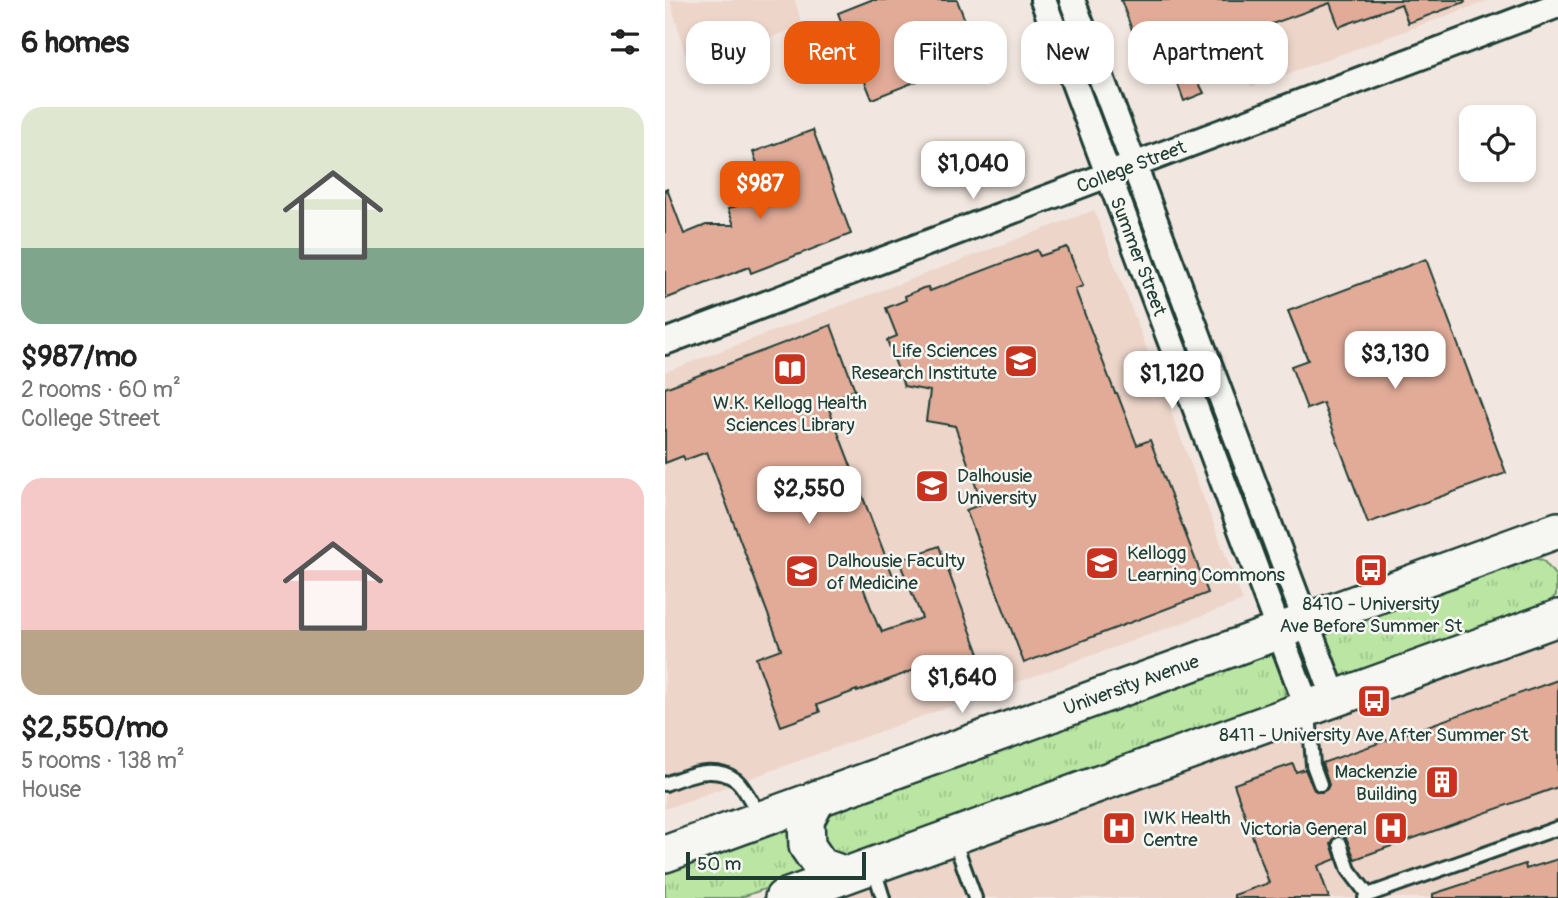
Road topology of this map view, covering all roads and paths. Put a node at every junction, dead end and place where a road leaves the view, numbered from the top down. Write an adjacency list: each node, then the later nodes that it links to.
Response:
1 (1042, 0): 5 (street, Summer Street)
2 (1072, 0): 4 (street, Summer Street)
3 (1558, 5): 4 (street, College Street)
4 (1134, 165): 5 (street, College Street); 9 (street, Summer Street)
5 (1108, 175): 6 (street, College Street); 9 (street, Summer Street)
6 (665, 342)
7 (1557, 532): 9 (street, University Avenue)
8 (1558, 618): 10 (street)
9 (1293, 626): 10 (street, Summer Street); 13 (street, University Avenue)
10 (1322, 704): 12 (lane); 16 (street)
11 (665, 784): 14 (lane)
12 (1320, 785)
13 (818, 798): 14 (street, University Avenue); 19 (street)
14 (761, 819): 18 (street, University Avenue)
15 (1558, 828): 20 (lane)
16 (953, 837): 19 (street); 22 (lane)
17 (1340, 844): 20 (lane)
18 (665, 854)
19 (867, 880): 21 (street)
20 (1366, 897)
21 (783, 898)
22 (975, 898)

